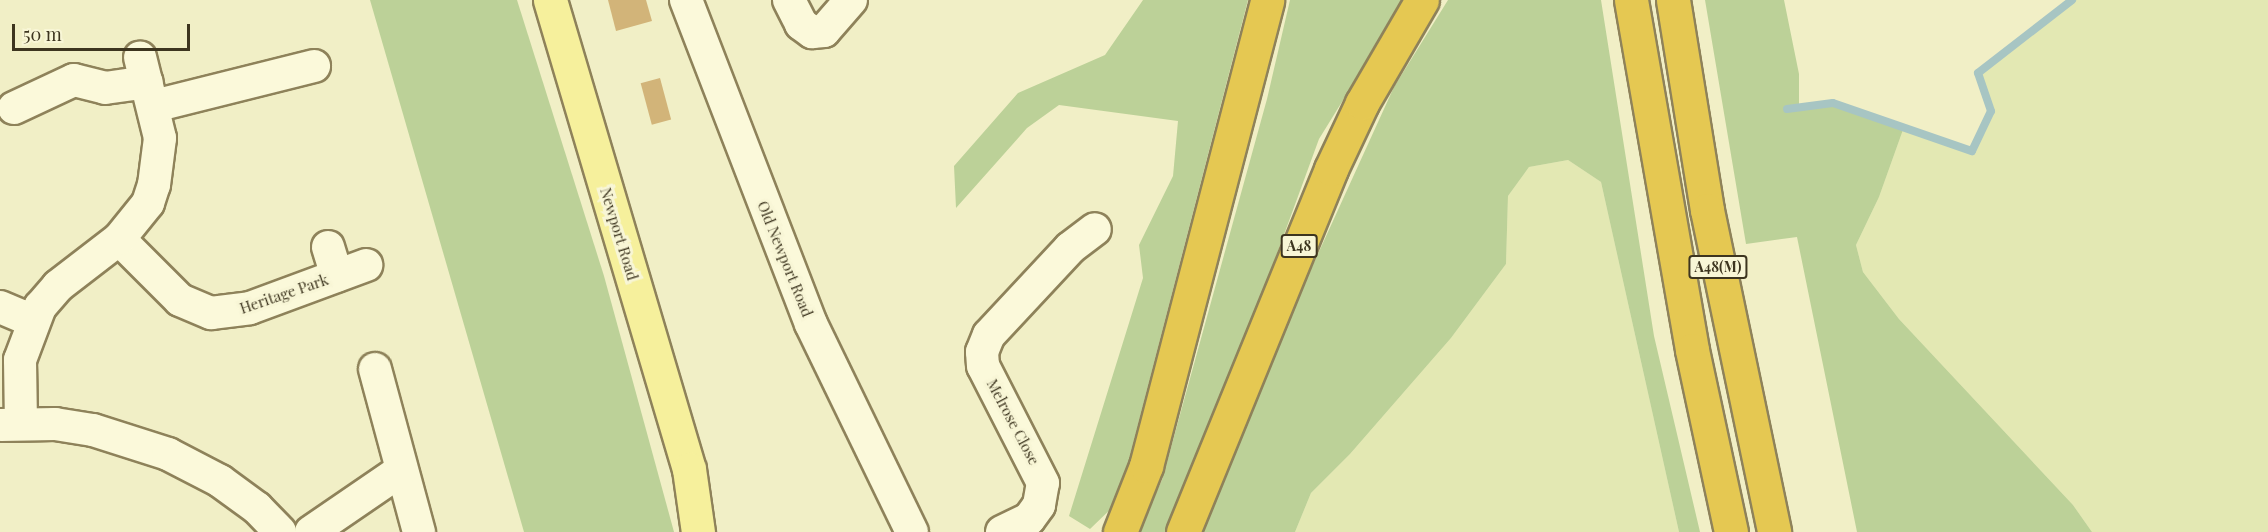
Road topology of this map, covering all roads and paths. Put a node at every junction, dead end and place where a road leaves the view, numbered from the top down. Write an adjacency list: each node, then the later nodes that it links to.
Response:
1 (550, 0): 21 (main road, Newport Road)
2 (686, 0): 23 (street, Old Newport Road)
3 (789, 0): 4 (street)
4 (851, 0)
5 (1267, 0): 30 (highway)
6 (1422, 0): 31 (highway, A48)
7 (1631, 0): 32 (highway, A48(M))
8 (1673, 0): 33 (highway, A48(M))
9 (314, 66): 10 (street)
10 (147, 82): 11 (street); 13 (street)
11 (14, 108)
12 (1095, 229): 29 (street, Melrose Close)
13 (119, 239): 16 (street, Heritage Park); 18 (street)
14 (328, 247): 16 (street)
15 (366, 265): 16 (street, Heritage Park)
16 (337, 276)
17 (0, 307): 18 (street)
18 (33, 321): 20 (street)
19 (375, 369): 22 (street)
20 (11, 425): 24 (street)
21 (689, 469): 27 (main road, Newport Road); 28 (main road, Newport Road)
22 (400, 471): 25 (street); 26 (street)
23 (905, 521)
24 (280, 532)
25 (311, 532)
26 (419, 532)
27 (698, 532)
28 (720, 532)
29 (1002, 532)
30 (1120, 532)
31 (1183, 532)
32 (1731, 532)
33 (1774, 532)

